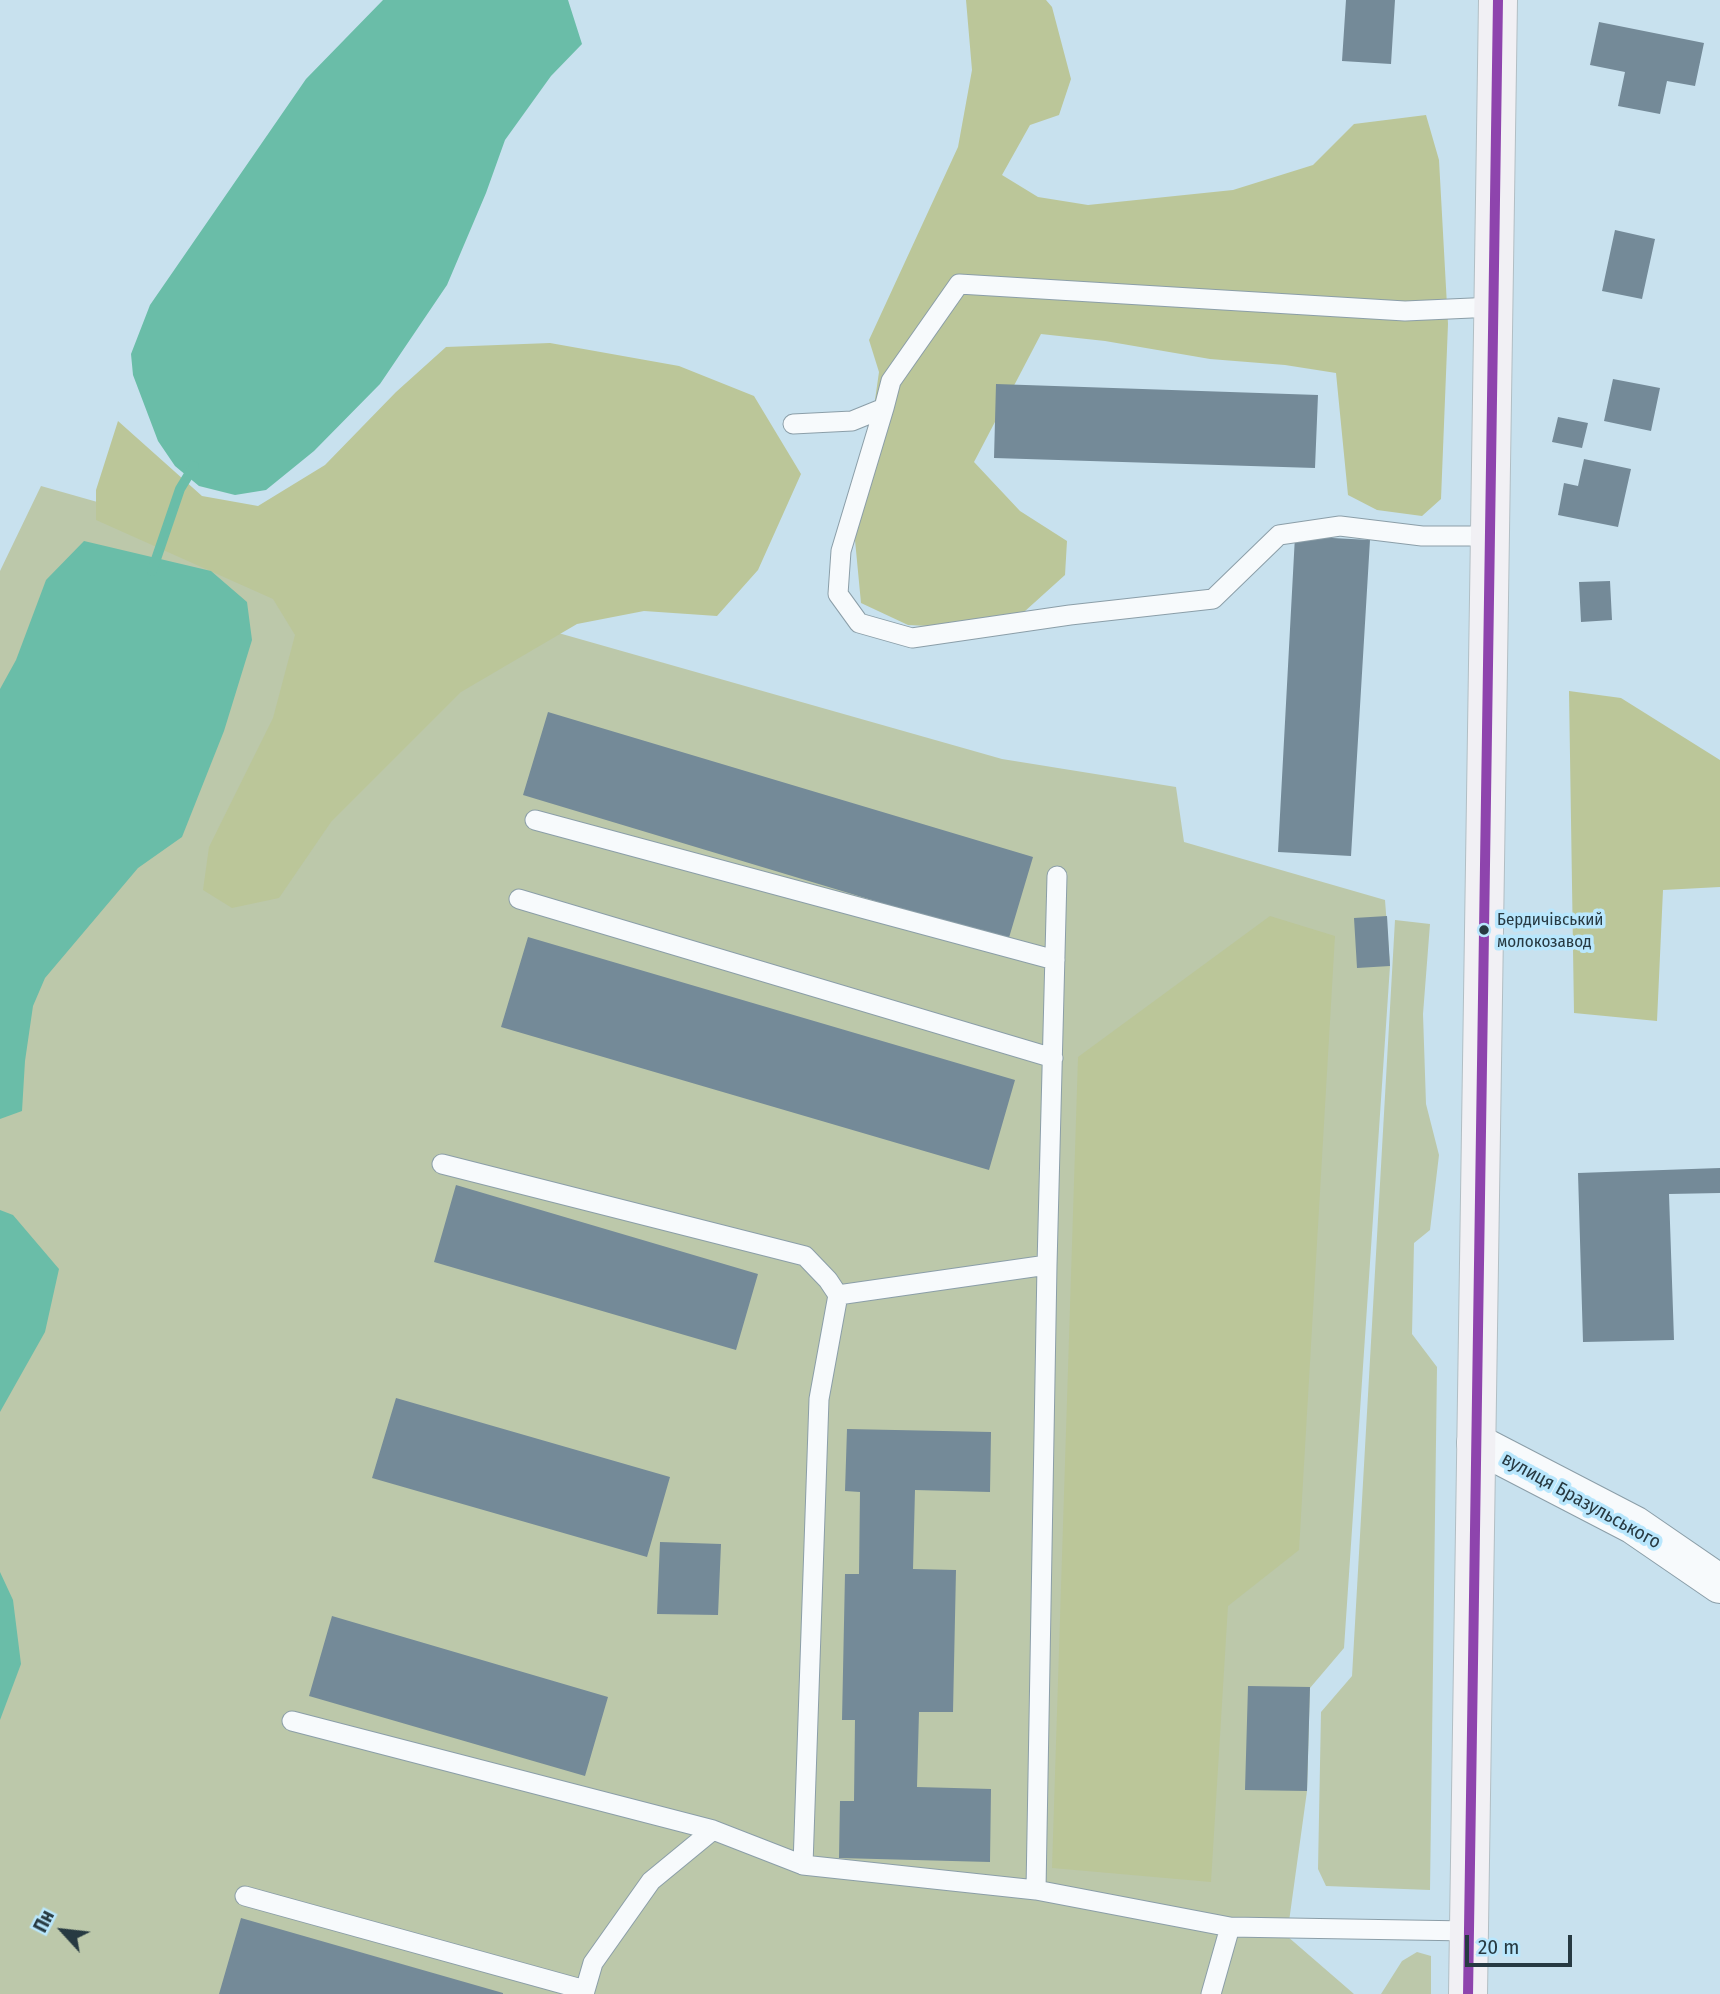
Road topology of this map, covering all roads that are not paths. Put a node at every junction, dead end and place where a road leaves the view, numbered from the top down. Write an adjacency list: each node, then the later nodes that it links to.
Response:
1 (1499, 0): 2 (main road)
2 (1494, 307): 3 (lane); 5 (main road)
3 (884, 408): 4 (lane); 5 (lane)
4 (793, 424)
5 (1490, 536): 14 (main road)
6 (535, 821): 9 (lane)
7 (1057, 876): 9 (lane)
8 (519, 900): 10 (lane)
9 (1055, 960): 10 (lane)
10 (1053, 1058): 12 (lane)
11 (442, 1164): 13 (lane)
12 (1047, 1265): 13 (lane); 19 (lane)
13 (838, 1295): 18 (lane)
14 (1476, 1443): 15 (street, вулиця Бразульського); 22 (main road)
15 (1720, 1584)
16 (292, 1721): 17 (lane)
17 (713, 1830): 18 (lane); 23 (lane)
18 (803, 1865): 19 (lane)
19 (1036, 1890): 21 (lane)
20 (246, 1896): 23 (lane)
21 (1230, 1927): 22 (lane); 24 (lane)
22 (1468, 1931): 25 (main road)
23 (584, 1992)
24 (1211, 1994)
25 (1468, 1994)

